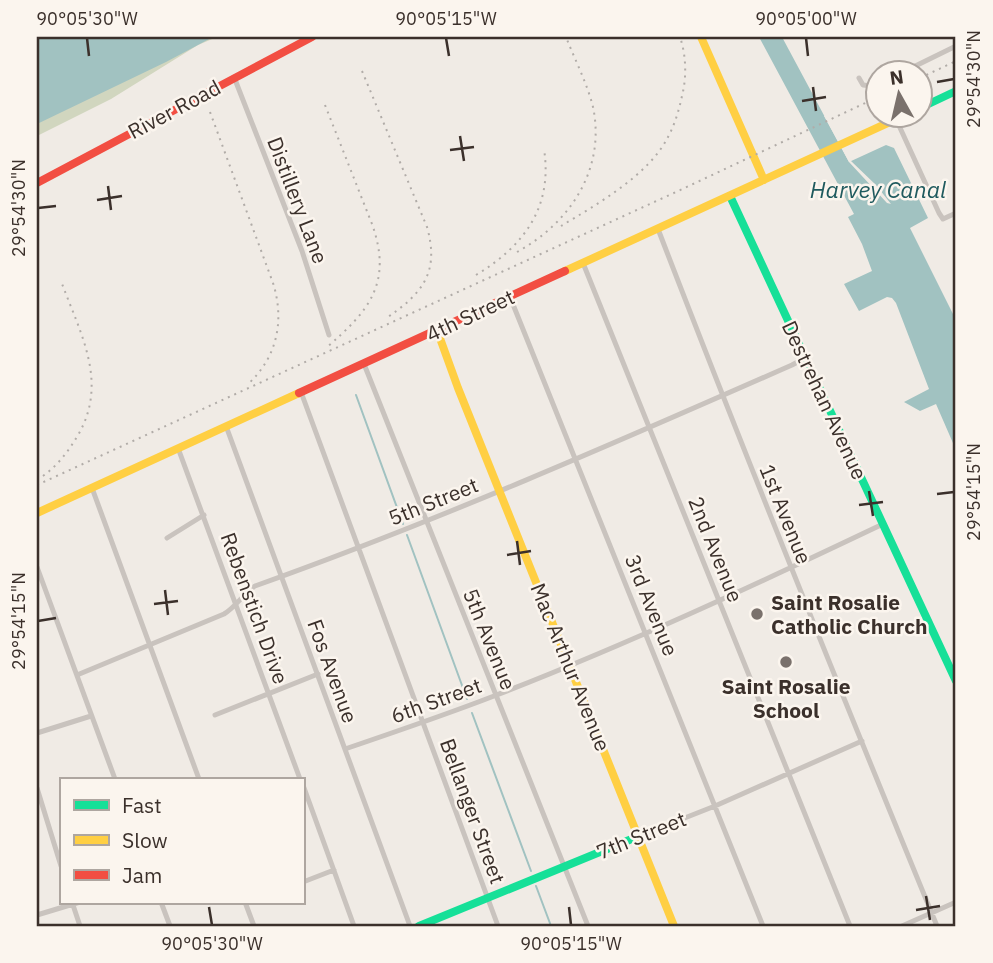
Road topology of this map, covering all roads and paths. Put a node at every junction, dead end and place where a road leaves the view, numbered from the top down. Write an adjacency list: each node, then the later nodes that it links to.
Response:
1 (312, 37): 5 (main road, River Road)
2 (701, 37): 12 (main road)
3 (956, 46): 4 (street)
4 (928, 60)
5 (234, 77): 13 (main road, River Road); 20 (street, Distillery Lane)
6 (859, 78): 7 (street)
7 (864, 85)
8 (956, 91): 9 (main road)
9 (934, 101)
10 (873, 130): 12 (main road, 4th Street)
11 (905, 130): 15 (street)
12 (764, 180): 14 (main road, 4th Street)
13 (37, 183)
14 (730, 195): 16 (main road, 4th Street); 21 (main road, Destrehan Avenue)
15 (956, 213)
16 (658, 229): 17 (main road, 4th Street); 24 (street, 1st Avenue)
17 (583, 263): 18 (main road, 4th Street); 26 (street, 2nd Avenue)
18 (510, 297): 19 (main road, 4th Street); 28 (street, 3rd Avenue)
19 (437, 330): 22 (main road, 4th Street); 30 (main road, Mac Arthur Avenue)
20 (329, 335)
21 (804, 358): 24 (street, 5th Street); 34 (main road, Destrehan Avenue)
22 (364, 363): 23 (main road, 4th Street); 33 (street, 5th Avenue)
23 (301, 392): 25 (main road, 4th Street); 36 (street, Bellanger Street)
24 (722, 396): 26 (street, 5th Street); 38 (street, 1st Avenue)
25 (226, 426): 27 (main road, 4th Street); 39 (street, Fos Avenue)
26 (650, 427): 28 (street, 5th Street); 40 (street, 2nd Avenue)
27 (177, 448): 29 (main road, 4th Street); 32 (street, Rebenstich Drive)
28 (576, 458): 30 (street, 5th Street); 42 (street, 3rd Avenue)
29 (92, 488): 31 (main road, 4th Street); 43 (street)
30 (500, 490): 33 (street, 5th Street); 44 (main road, Mac Arthur Avenue)
31 (37, 513)
32 (204, 516): 35 (street); 41 (street, Rebenstich Drive)
33 (425, 521): 36 (street, 5th Street); 49 (street, 5th Avenue)
34 (883, 524): 38 (street, 6th Street); 47 (main road, Destrehan Avenue)
35 (167, 538)
36 (358, 548): 39 (street, 5th Street); 52 (street, Bellanger Street)
37 (37, 567): 46 (street)
38 (791, 568): 40 (street, 6th Street); 54 (street, 1st Avenue)
39 (282, 576): 41 (street, 5th Street); 45 (street, Fos Avenue)
40 (720, 601): 42 (street, 6th Street); 56 (street, 2nd Avenue)
41 (237, 603): 43 (street, 5th Street); 48 (street, Rebenstich Drive)
42 (646, 633): 44 (street, 6th Street); 62 (street, 3rd Avenue)
43 (148, 644): 46 (street, 5th Street); 58 (street)
44 (570, 665): 49 (street, 6th Street); 63 (main road, Mac Arthur Avenue)
45 (318, 674): 48 (street); 55 (street, Fos Avenue)
46 (77, 675): 50 (street)
47 (956, 681)
48 (270, 694): 51 (street); 59 (street, Rebenstich Drive)
49 (496, 695): 52 (street, 6th Street); 65 (street, 5th Avenue)
50 (91, 716): 53 (street); 57 (street)
51 (215, 716)
52 (424, 723): 55 (street, 6th Street); 68 (street, Bellanger Street)
53 (37, 733)
54 (862, 741): 56 (street, 7th Street); 74 (street, 1st Avenue)
55 (345, 749): 80 (street, Fos Avenue)
56 (790, 773): 62 (street, 7th Street); 86 (street, 2nd Avenue)
57 (115, 778)
58 (199, 778)
59 (300, 778)
60 (37, 788): 64 (street)
61 (304, 788): 66 (street)
62 (715, 806): 63 (street, 7th Street); 85 (street, 3rd Avenue)
63 (639, 836): 65 (main road, 7th Street); 84 (main road, Mac Arthur Avenue)
64 (60, 863)
65 (564, 867): 68 (main road, 7th Street); 83 (street, 5th Avenue)
66 (334, 870): 67 (street); 79 (street)
67 (304, 882)
68 (487, 897): 81 (main road, 7th Street); 82 (street, Bellanger Street)
69 (956, 902): 74 (street)
70 (70, 904): 75 (street)
71 (73, 904): 76 (street)
72 (162, 904): 77 (street)
73 (246, 904): 78 (street)
74 (932, 913): 87 (street); 88 (street, 1st Avenue)
75 (37, 915)
76 (80, 926)
77 (170, 926)
78 (254, 926)
79 (354, 926)
80 (410, 926)
81 (419, 926)
82 (498, 926)
83 (588, 926)
84 (674, 926)
85 (763, 926)
86 (850, 926)
87 (902, 926)
88 (937, 926)

